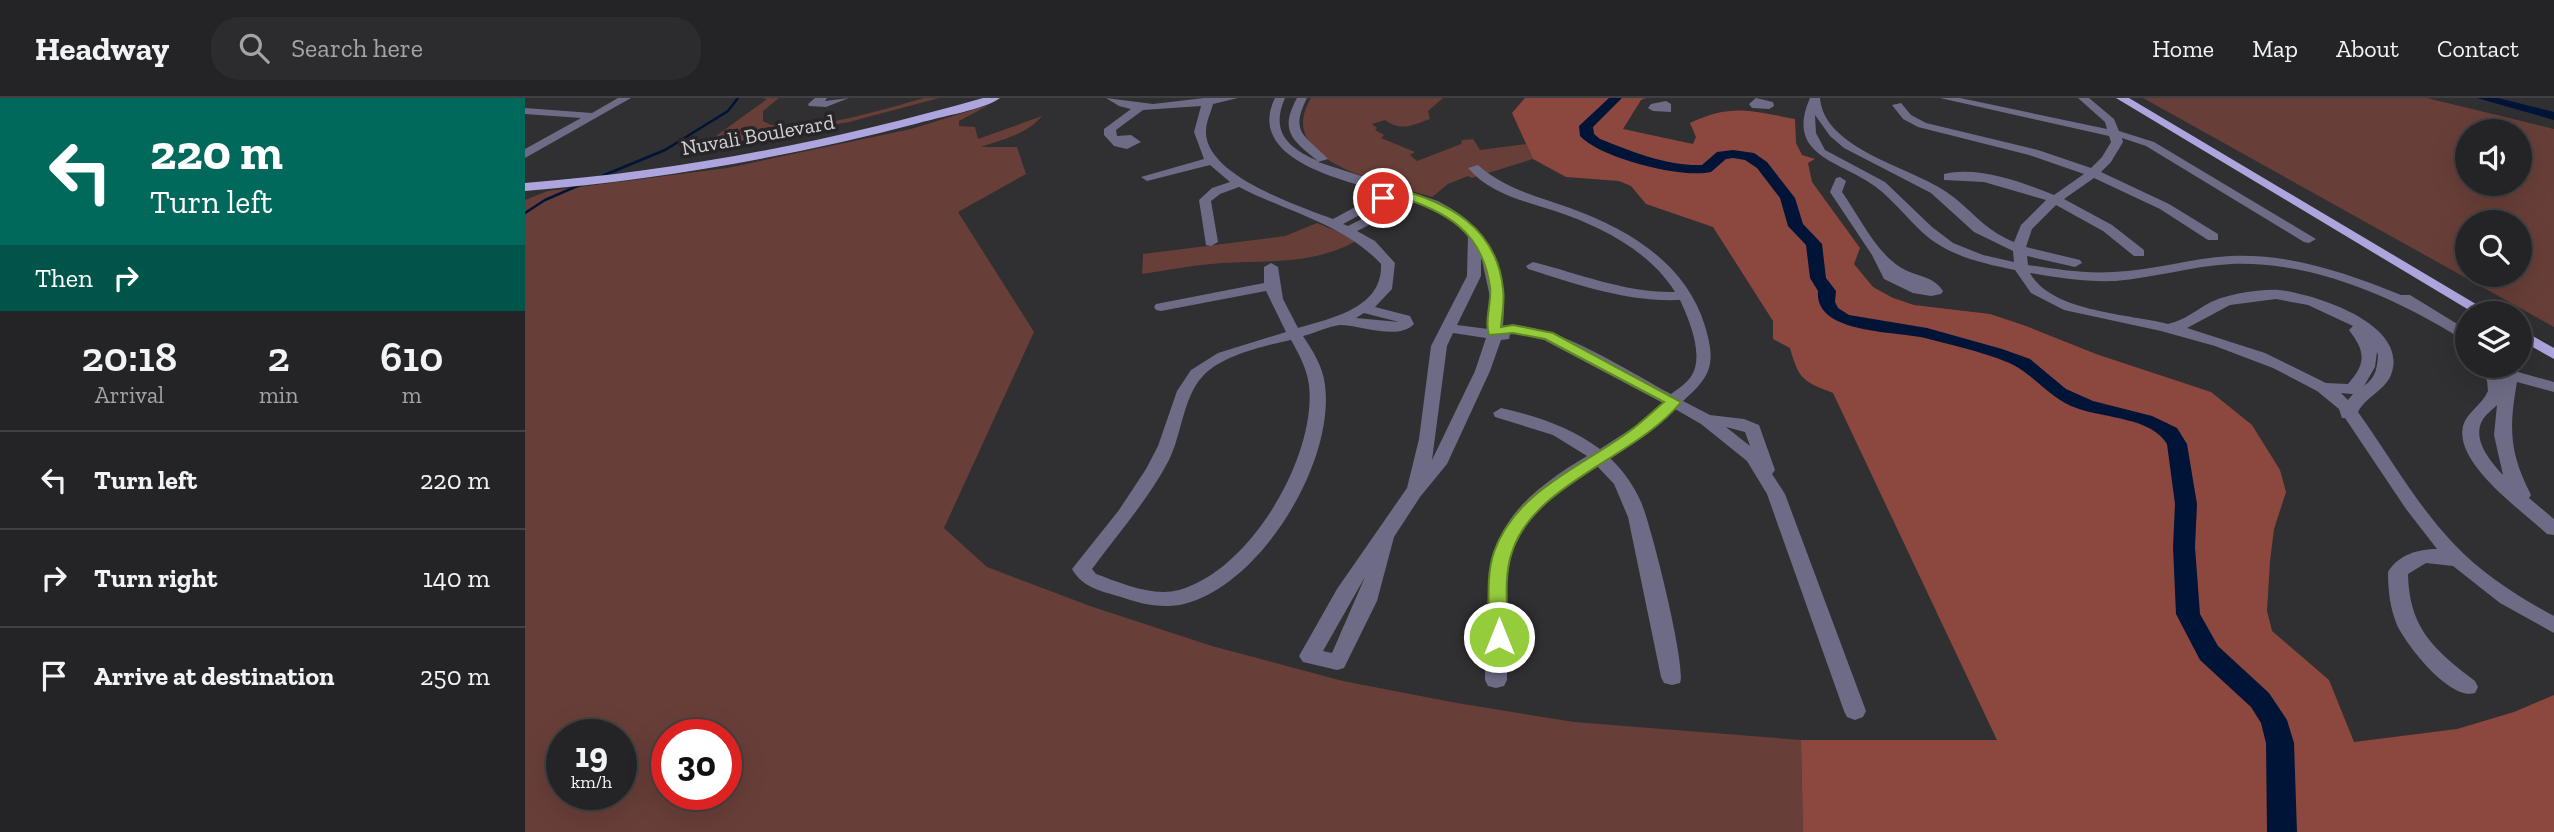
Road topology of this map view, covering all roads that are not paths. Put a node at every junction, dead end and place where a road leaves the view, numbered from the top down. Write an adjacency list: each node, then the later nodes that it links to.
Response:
1 (626, 98): 18 (street)
2 (822, 98): 3 (street)
3 (844, 98)
4 (960, 98): 22 (main road, Nuvali Boulevard)
5 (995, 98): 29 (main road, Nuvali Boulevard)
6 (1111, 98): 16 (street)
7 (1233, 98): 13 (street)
8 (1280, 98): 27 (street)
9 (1302, 98): 27 (street)
10 (1944, 98): 19 (street)
11 (2083, 98): 19 (street)
12 (2121, 98): 55 (main road)
13 (1208, 99): 16 (street); 23 (street)
14 (1815, 99): 26 (street); 46 (street)
15 (1900, 101): 28 (street)
16 (1139, 108): 20 (street)
17 (525, 111): 18 (street)
18 (593, 116): 21 (street)
19 (2116, 134): 28 (street); 44 (street)
20 (1116, 140)
21 (525, 155)
22 (667, 159)
23 (1212, 161): 31 (street); 35 (street)
24 (643, 162): 29 (main road, Nuvali Boulevard)
25 (1474, 168): 54 (street)
26 (1851, 169): 33 (street); 34 (street)
27 (1338, 173): 37 (street)
28 (2095, 173): 39 (street); 43 (street)
29 (605, 174): 30 (main road, Nuvali Boulevard); 36 (main road, Nuvali Boulevard)
30 (525, 176)
31 (1147, 177)
32 (1948, 177): 39 (street)
33 (1874, 180): 34 (street); 50 (street)
34 (1840, 181): 48 (street)
35 (1240, 183): 40 (street); 45 (street)
36 (525, 187)
37 (1394, 191): 38 (street); 40 (street)
38 (1415, 197): 41 (street); 42 (street)
39 (2055, 199): 46 (street); 47 (street)
40 (1332, 225): 41 (street)
41 (1348, 231): 57 (street)
42 (1474, 236): 61 (street); 63 (street)
43 (2213, 237)
44 (2309, 239)
45 (1211, 243)
46 (2019, 248): 50 (street); 52 (street)
47 (2139, 253)
48 (1879, 255)
49 (1533, 266): 54 (street)
50 (2020, 266): 52 (street); 60 (street)
51 (1271, 267): 53 (street)
52 (2148, 270): 62 (street)
53 (1271, 286): 56 (street); 64 (street)
54 (1685, 296): 75 (street)
55 (2464, 301)
56 (1161, 307)
57 (1364, 309): 58 (street); 58 (street)
58 (1333, 320): 64 (street)
59 (2354, 324): 60 (street); 65 (street); 72 (street); 77 (street)
60 (2165, 327): 65 (street)
61 (1446, 328): 63 (street); 79 (street)
62 (2455, 329)
63 (1494, 332): 75 (street); 79 (street)
64 (1294, 333): 64 (street)
65 (2204, 338): 72 (street)
66 (2532, 341): 67 (main road)
67 (2554, 354)
68 (2499, 378): 80 (street)
69 (2500, 378): 80 (street)
70 (2512, 378): 74 (street)
71 (2519, 378): 73 (street)
72 (2321, 387): 77 (street)
73 (2554, 387)
74 (2554, 395)
75 (1673, 402): 78 (street); 90 (street)
76 (1501, 413): 78 (street)
77 (2348, 414): 82 (street)
78 (1598, 457): 87 (street); 88 (street)
79 (1416, 489): 83 (street)
80 (2527, 504): 81 (street)
81 (2554, 529)
82 (2435, 534): 84 (street); 85 (street)
83 (1385, 536): 83 (street)
84 (2429, 555): 85 (street); 89 (street)
85 (2464, 562): 86 (street)
86 (2554, 625)
87 (1672, 677)
88 (1496, 680)
89 (2467, 687)
90 (1855, 711)

